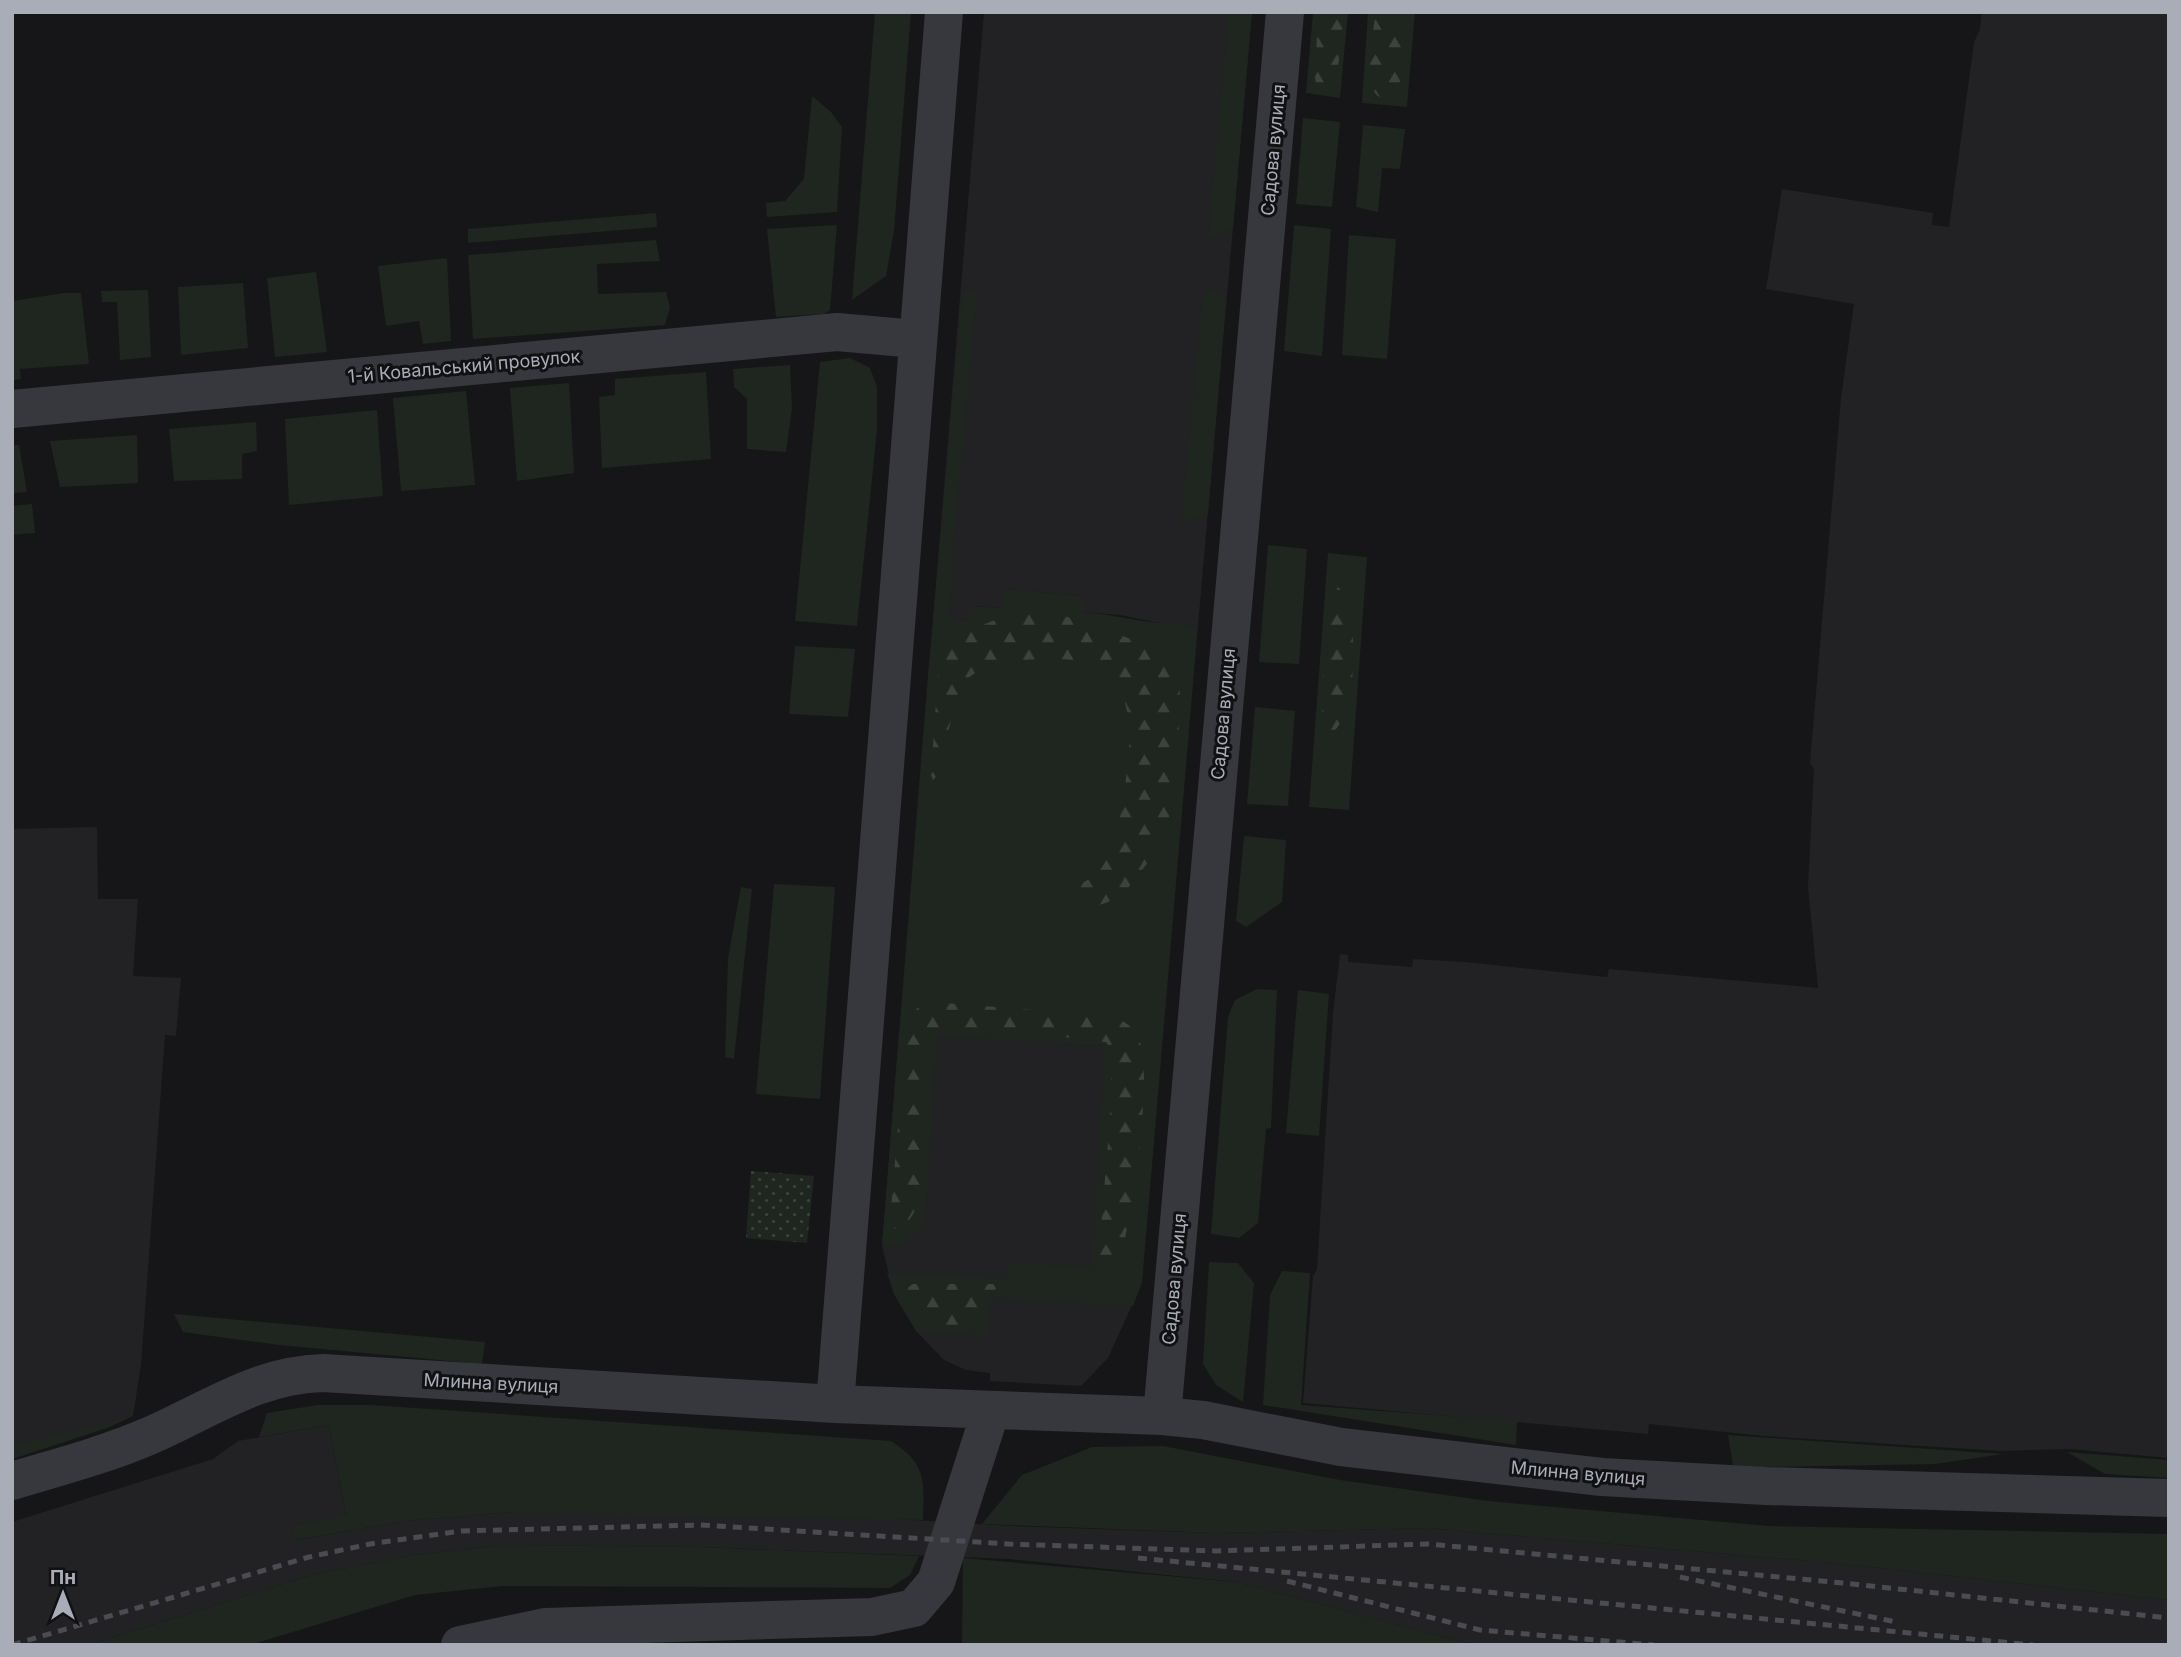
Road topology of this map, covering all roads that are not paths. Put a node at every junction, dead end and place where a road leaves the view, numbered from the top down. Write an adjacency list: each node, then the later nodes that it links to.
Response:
1 (944, 12): 3 (street)
2 (1285, 12): 7 (street, Садова вулиця)
3 (916, 339): 4 (street, 1-й Ковальський провулок); 5 (street)
4 (12, 409)
5 (835, 1404): 6 (street, Млинна вулиця); 8 (street, Млинна вулиця)
6 (991, 1410): 7 (street, Млинна вулиця); 10 (street)
7 (1162, 1416): 9 (street, Млинна вулиця)
8 (12, 1481)
9 (2169, 1498)
10 (460, 1645)

